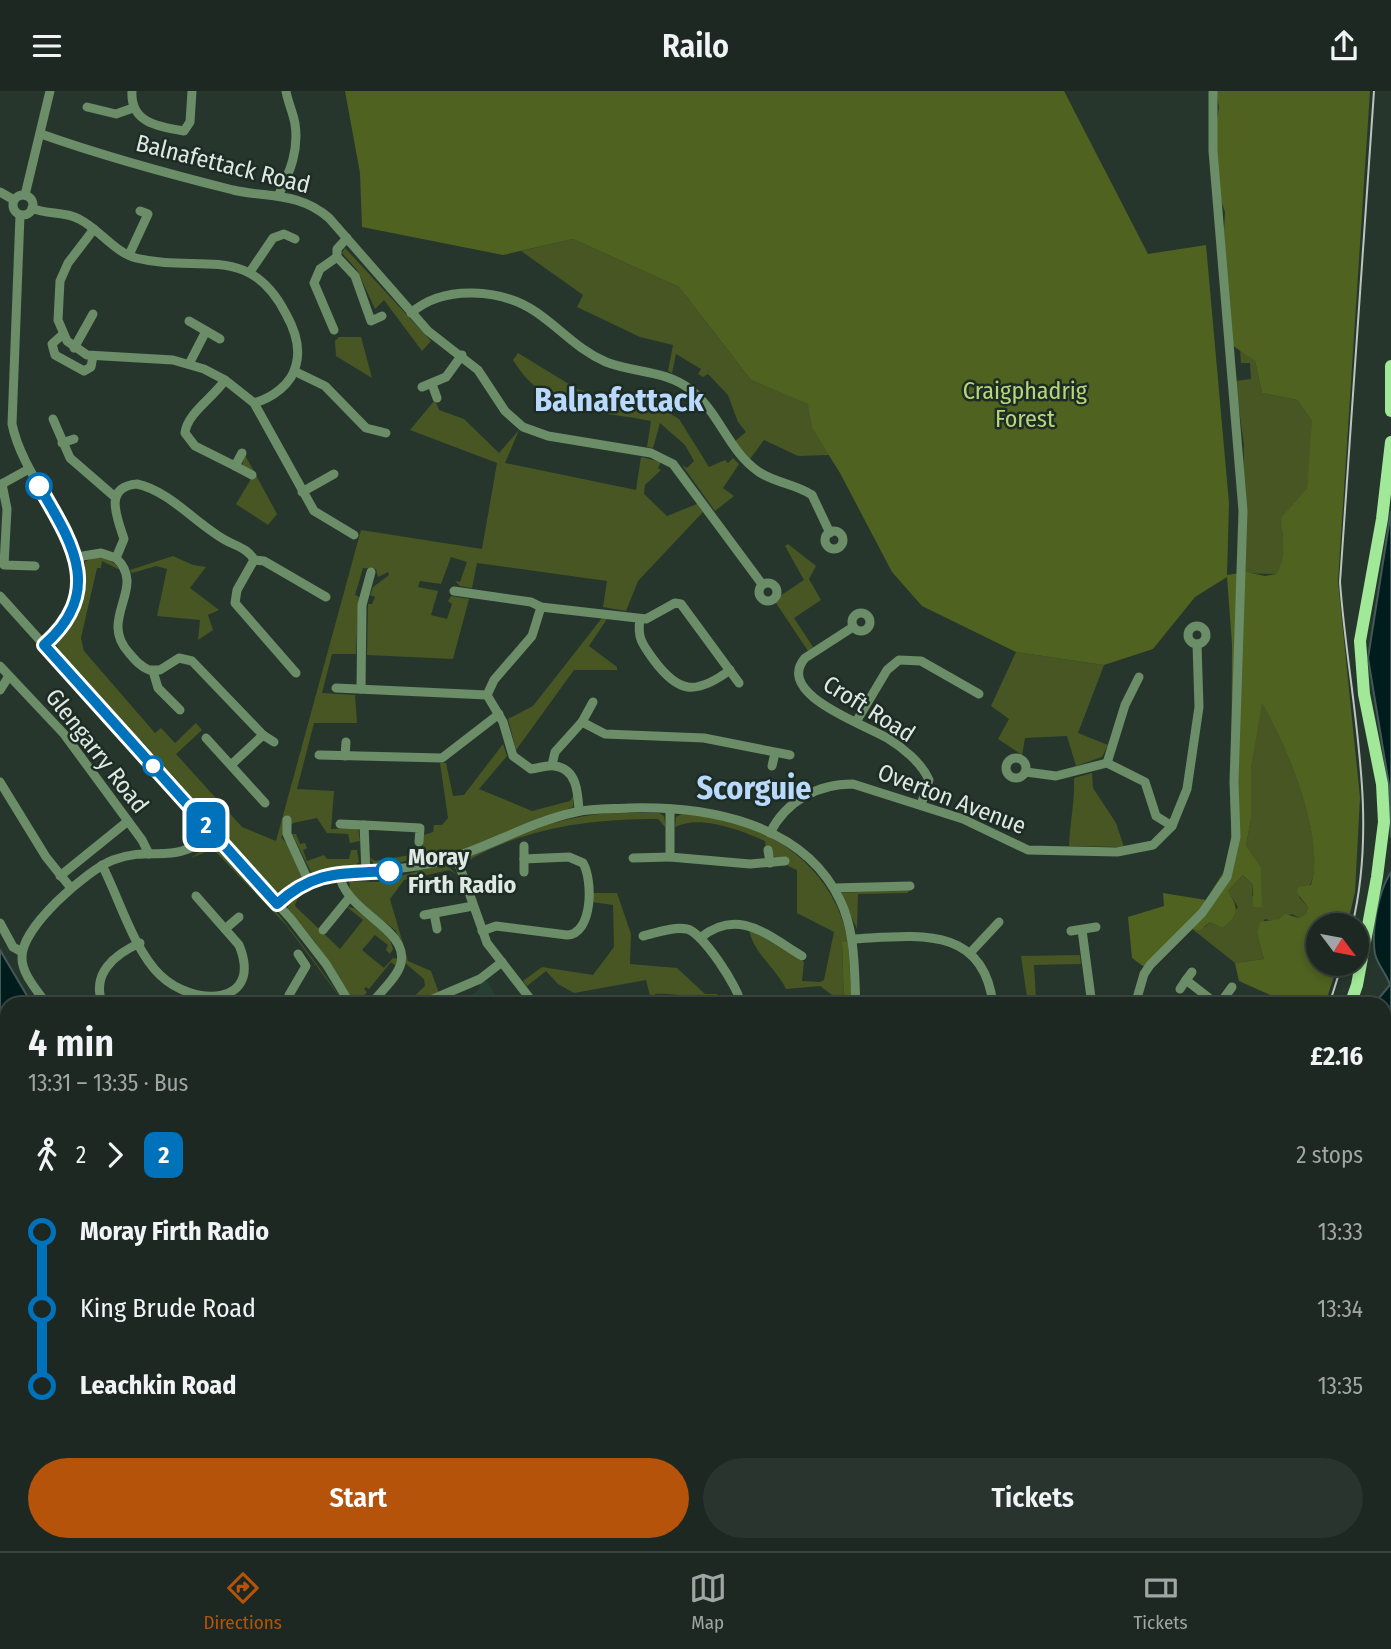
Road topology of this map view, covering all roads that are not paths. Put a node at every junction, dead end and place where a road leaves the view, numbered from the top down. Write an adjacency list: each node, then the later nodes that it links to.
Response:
1 (50, 91): 8 (street)
2 (132, 91): 6 (street)
3 (192, 91): 6 (street)
4 (286, 91): 10 (street)
5 (1213, 91): 176 (street)
6 (133, 108): 7 (street)
7 (92, 111)
8 (41, 134): 10 (street, Balnafettack Road); 11 (street)
9 (0, 192): 12 (street)
10 (279, 194): 18 (street, Balnafettack Road)
11 (25, 195): 12 (street); 13 (street)
12 (14, 200): 15 (street)
13 (32, 208): 15 (street); 16 (street)
14 (146, 210): 19 (street)
15 (20, 215): 49 (street)
16 (94, 229): 19 (street); 28 (street)
17 (295, 239): 21 (street)
18 (347, 239): 20 (street); 22 (street, Balnafettack Road)
19 (129, 255): 21 (street)
20 (337, 257): 24 (street); 26 (street)
21 (250, 272): 35 (street)
22 (411, 313): 31 (street, Balnafettack Road); 56 (street)
23 (93, 314): 30 (street)
24 (383, 316)
25 (189, 321): 27 (street)
26 (334, 330)
27 (206, 331): 29 (street); 33 (street)
28 (62, 335): 30 (street); 32 (street)
29 (220, 339)
30 (74, 348): 32 (street)
31 (462, 355): 37 (street); 62 (street, Balnafettack Road)
32 (93, 356): 33 (street)
33 (189, 364): 36 (street)
34 (1391, 366): 41 (main road)
35 (294, 372): 40 (street); 43 (street)
36 (225, 380): 40 (street); 48 (street)
37 (432, 384): 38 (street); 39 (street)
38 (422, 387)
39 (438, 398)
40 (254, 403): 53 (street)
41 (1391, 411)
42 (53, 419): 46 (street)
43 (386, 433)
44 (74, 439): 46 (street)
45 (1391, 442): 179 (main road)
46 (62, 443): 54 (street)
47 (242, 453): 48 (street)
48 (235, 466): 50 (street)
49 (29, 469): 52 (street); 57 (street)
50 (252, 475)
51 (332, 478): 53 (street)
52 (1, 485): 60 (street)
53 (302, 492): 55 (street)
54 (115, 498): 58 (street); 59 (street)
55 (351, 530)
56 (830, 533)
57 (77, 557): 58 (street); 70 (street)
58 (116, 558): 73 (street)
59 (254, 559): 65 (street); 74 (street)
60 (35, 566)
61 (371, 572): 79 (street)
62 (762, 584)
63 (454, 591): 66 (street)
64 (0, 596): 70 (street)
65 (326, 597)
66 (541, 607): 67 (street); 83 (street)
67 (640, 619): 72 (street); 72 (street)
68 (853, 627): 89 (street, Croft Road)
69 (1197, 644): 112 (street, Overton Avenue)
70 (44, 645): 115 (street)
71 (0, 666): 75 (street, Glengarry Road)
72 (730, 670): 77 (street)
73 (153, 671): 86 (street); 90 (street)
74 (296, 673)
75 (9, 676): 80 (street); 109 (street, Glengarry Road)
76 (1139, 677): 81 (street)
77 (739, 683)
78 (335, 688): 79 (street)
79 (361, 689): 83 (street)
80 (0, 690)
81 (1130, 692): 84 (street); 98 (street)
82 (979, 694): 89 (street)
83 (487, 695): 87 (street)
84 (1141, 698)
85 (593, 702): 88 (street)
86 (180, 711)
87 (499, 714): 96 (street); 100 (street)
88 (582, 722): 94 (street); 100 (street)
89 (856, 722): 105 (street, Croft Road)
90 (264, 735): 93 (street); 99 (street)
91 (206, 738): 99 (street)
92 (345, 741): 96 (street)
93 (274, 742)
94 (775, 753): 97 (street); 101 (street)
95 (319, 755): 96 (street)
96 (345, 755)
97 (790, 755)
98 (1107, 763): 102 (street); 112 (street)
99 (231, 765): 104 (street)
100 (552, 765): 107 (street)
101 (772, 766)
102 (1026, 772)
103 (0, 782): 131 (street)
104 (265, 803)
105 (921, 805): 112 (street, Overton Avenue); 116 (street, Overton Avenue)
106 (670, 809): 107 (street); 116 (street); 122 (street)
107 (579, 811): 121 (street)
108 (287, 820): 132 (street)
109 (128, 821): 120 (street, Glengarry Road); 131 (street)
110 (340, 824): 111 (street)
111 (364, 825): 113 (street); 128 (street)
112 (1172, 826)
113 (420, 828): 114 (street); 117 (street)
114 (432, 829)
115 (213, 833): 120 (street); 138 (street)
116 (770, 833): 135 (street)
117 (419, 842)
118 (524, 846): 124 (street)
119 (768, 850): 126 (street)
120 (149, 854): 127 (street)
121 (456, 856): 128 (street); 139 (street)
122 (670, 857): 123 (street); 126 (street)
123 (633, 858)
124 (524, 859): 129 (street); 148 (street)
125 (785, 861): 126 (street)
126 (770, 863)
127 (102, 865): 134 (street); 156 (street)
128 (366, 872): 130 (street)
129 (524, 872)
130 (339, 873): 132 (street); 137 (street)
131 (60, 876): 134 (street)
132 (308, 880): 138 (street)
133 (910, 886): 135 (street)
134 (71, 888): 158 (street)
135 (834, 888): 154 (street)
136 (196, 896): 145 (street)
137 (349, 898): 147 (street); 169 (street)
138 (277, 904): 168 (street)
139 (473, 906): 146 (street); 148 (street)
140 (239, 917): 145 (street)
141 (654, 922): 151 (street)
142 (999, 922): 159 (street)
143 (0, 923): 158 (street)
144 (1096, 927): 149 (street)
145 (225, 929): 156 (street)
146 (437, 929)
147 (323, 930)
148 (482, 930): 162 (street)
149 (1082, 930): 150 (street); 175 (street)
150 (1071, 931)
151 (656, 933): 152 (street); 153 (street)
152 (643, 936)
153 (700, 938): 157 (street); 172 (street)
154 (852, 939): 159 (street); 173 (street)
155 (798, 941): 157 (street)
156 (140, 943): 166 (street)
157 (792, 950): 161 (street)
158 (22, 952): 165 (street)
159 (970, 953): 174 (street)
160 (298, 954): 167 (street)
161 (802, 956)
162 (502, 963): 170 (street); 171 (street)
163 (1231, 987): 178 (street)
164 (1180, 989): 177 (street)
165 (42, 997)
166 (101, 997)
167 (290, 997)
168 (346, 997)
169 (376, 997)
170 (438, 997)
171 (529, 997)
172 (739, 997)
173 (856, 997)
174 (991, 997)
175 (1091, 997)
176 (1137, 997)
177 (1210, 997)
178 (1224, 997)
179 (1353, 997)

